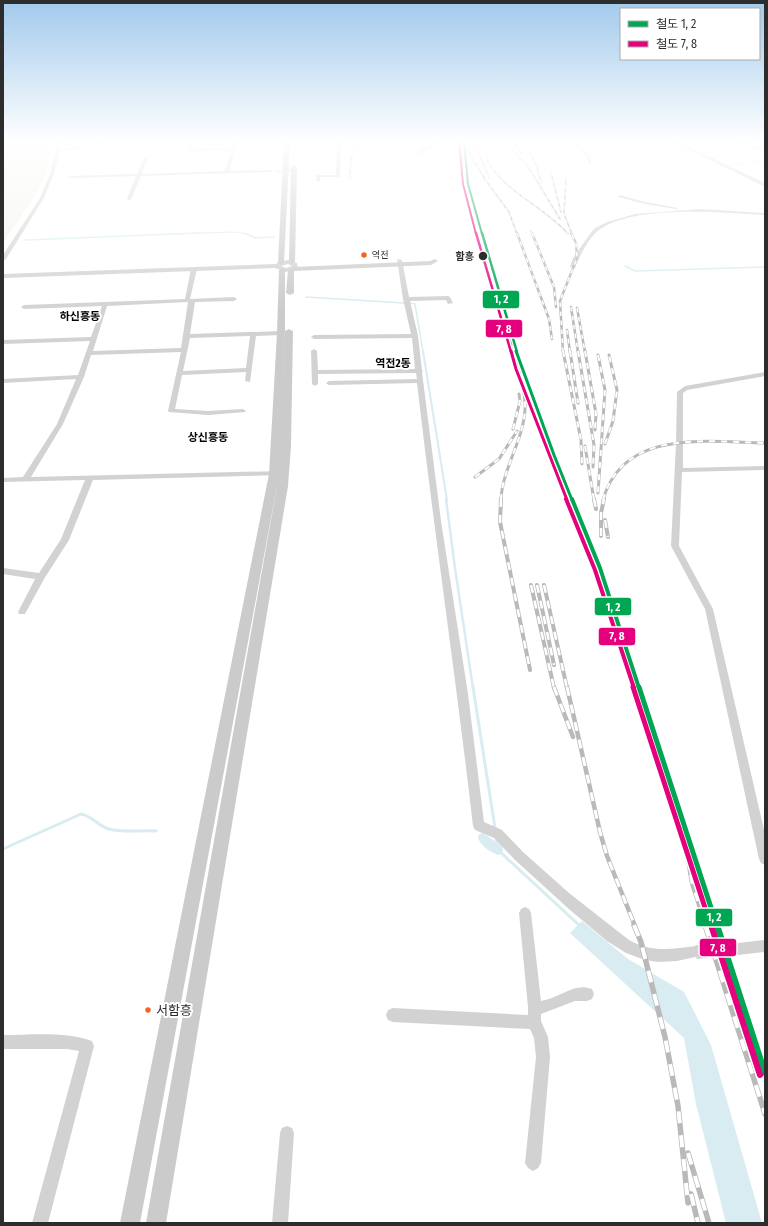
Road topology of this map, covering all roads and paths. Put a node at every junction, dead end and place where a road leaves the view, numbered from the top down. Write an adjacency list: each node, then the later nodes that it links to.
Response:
1 (42, 198): 7 (street)
2 (286, 198): 9 (main road)
3 (292, 198): 9 (main road)
4 (630, 198): 5 (street)
5 (706, 211): 6 (street); 10 (street)
6 (765, 214)
7 (3, 259)
8 (400, 262): 9 (main road); 14 (street)
9 (287, 266): 11 (street); 20 (main road); 43 (main road)
10 (573, 267)
11 (194, 269): 12 (street); 15 (street)
12 (3, 276)
13 (234, 299): 15 (street)
14 (406, 299): 16 (street); 22 (street)
15 (189, 301): 17 (street); 21 (street)
16 (450, 303)
17 (105, 304): 18 (street); 24 (street)
18 (24, 307)
19 (253, 333): 20 (street); 21 (street); 29 (street)
20 (281, 333): 43 (main road)
21 (187, 336): 26 (street)
22 (415, 336): 23 (street); 31 (street)
23 (314, 337)
24 (94, 339): 25 (street); 28 (street)
25 (4, 342)
26 (185, 350): 28 (street); 32 (street)
27 (314, 351): 30 (street)
28 (89, 353): 34 (street)
29 (249, 370): 32 (street); 36 (street)
30 (315, 372): 31 (street); 39 (street)
31 (420, 372): 37 (street)
32 (179, 373): 40 (street)
33 (765, 374): 42 (street)
34 (80, 377): 35 (street); 45 (street)
35 (3, 381)
36 (248, 381)
37 (421, 381): 38 (street); 54 (street)
38 (329, 383)
39 (316, 384)
40 (243, 411)
41 (765, 468): 42 (street)
42 (678, 470): 50 (street)
43 (279, 473): 44 (street); 63 (main road); 64 (main road)
44 (90, 478): 45 (street); 48 (street)
45 (26, 479): 46 (street)
46 (3, 480)
47 (3, 571): 48 (street)
48 (41, 577): 49 (street)
49 (22, 612)
50 (765, 859)
51 (525, 913): 56 (street)
52 (765, 946): 53 (street)
53 (738, 949)
54 (696, 952)
55 (587, 994): 56 (street)
56 (535, 1007): 58 (street)
57 (393, 1015): 58 (street)
58 (534, 1022): 61 (street)
59 (3, 1042): 62 (street)
60 (287, 1132): 65 (street)
61 (533, 1162)
62 (40, 1223)
63 (130, 1223)
64 (156, 1223)
65 (280, 1223)

